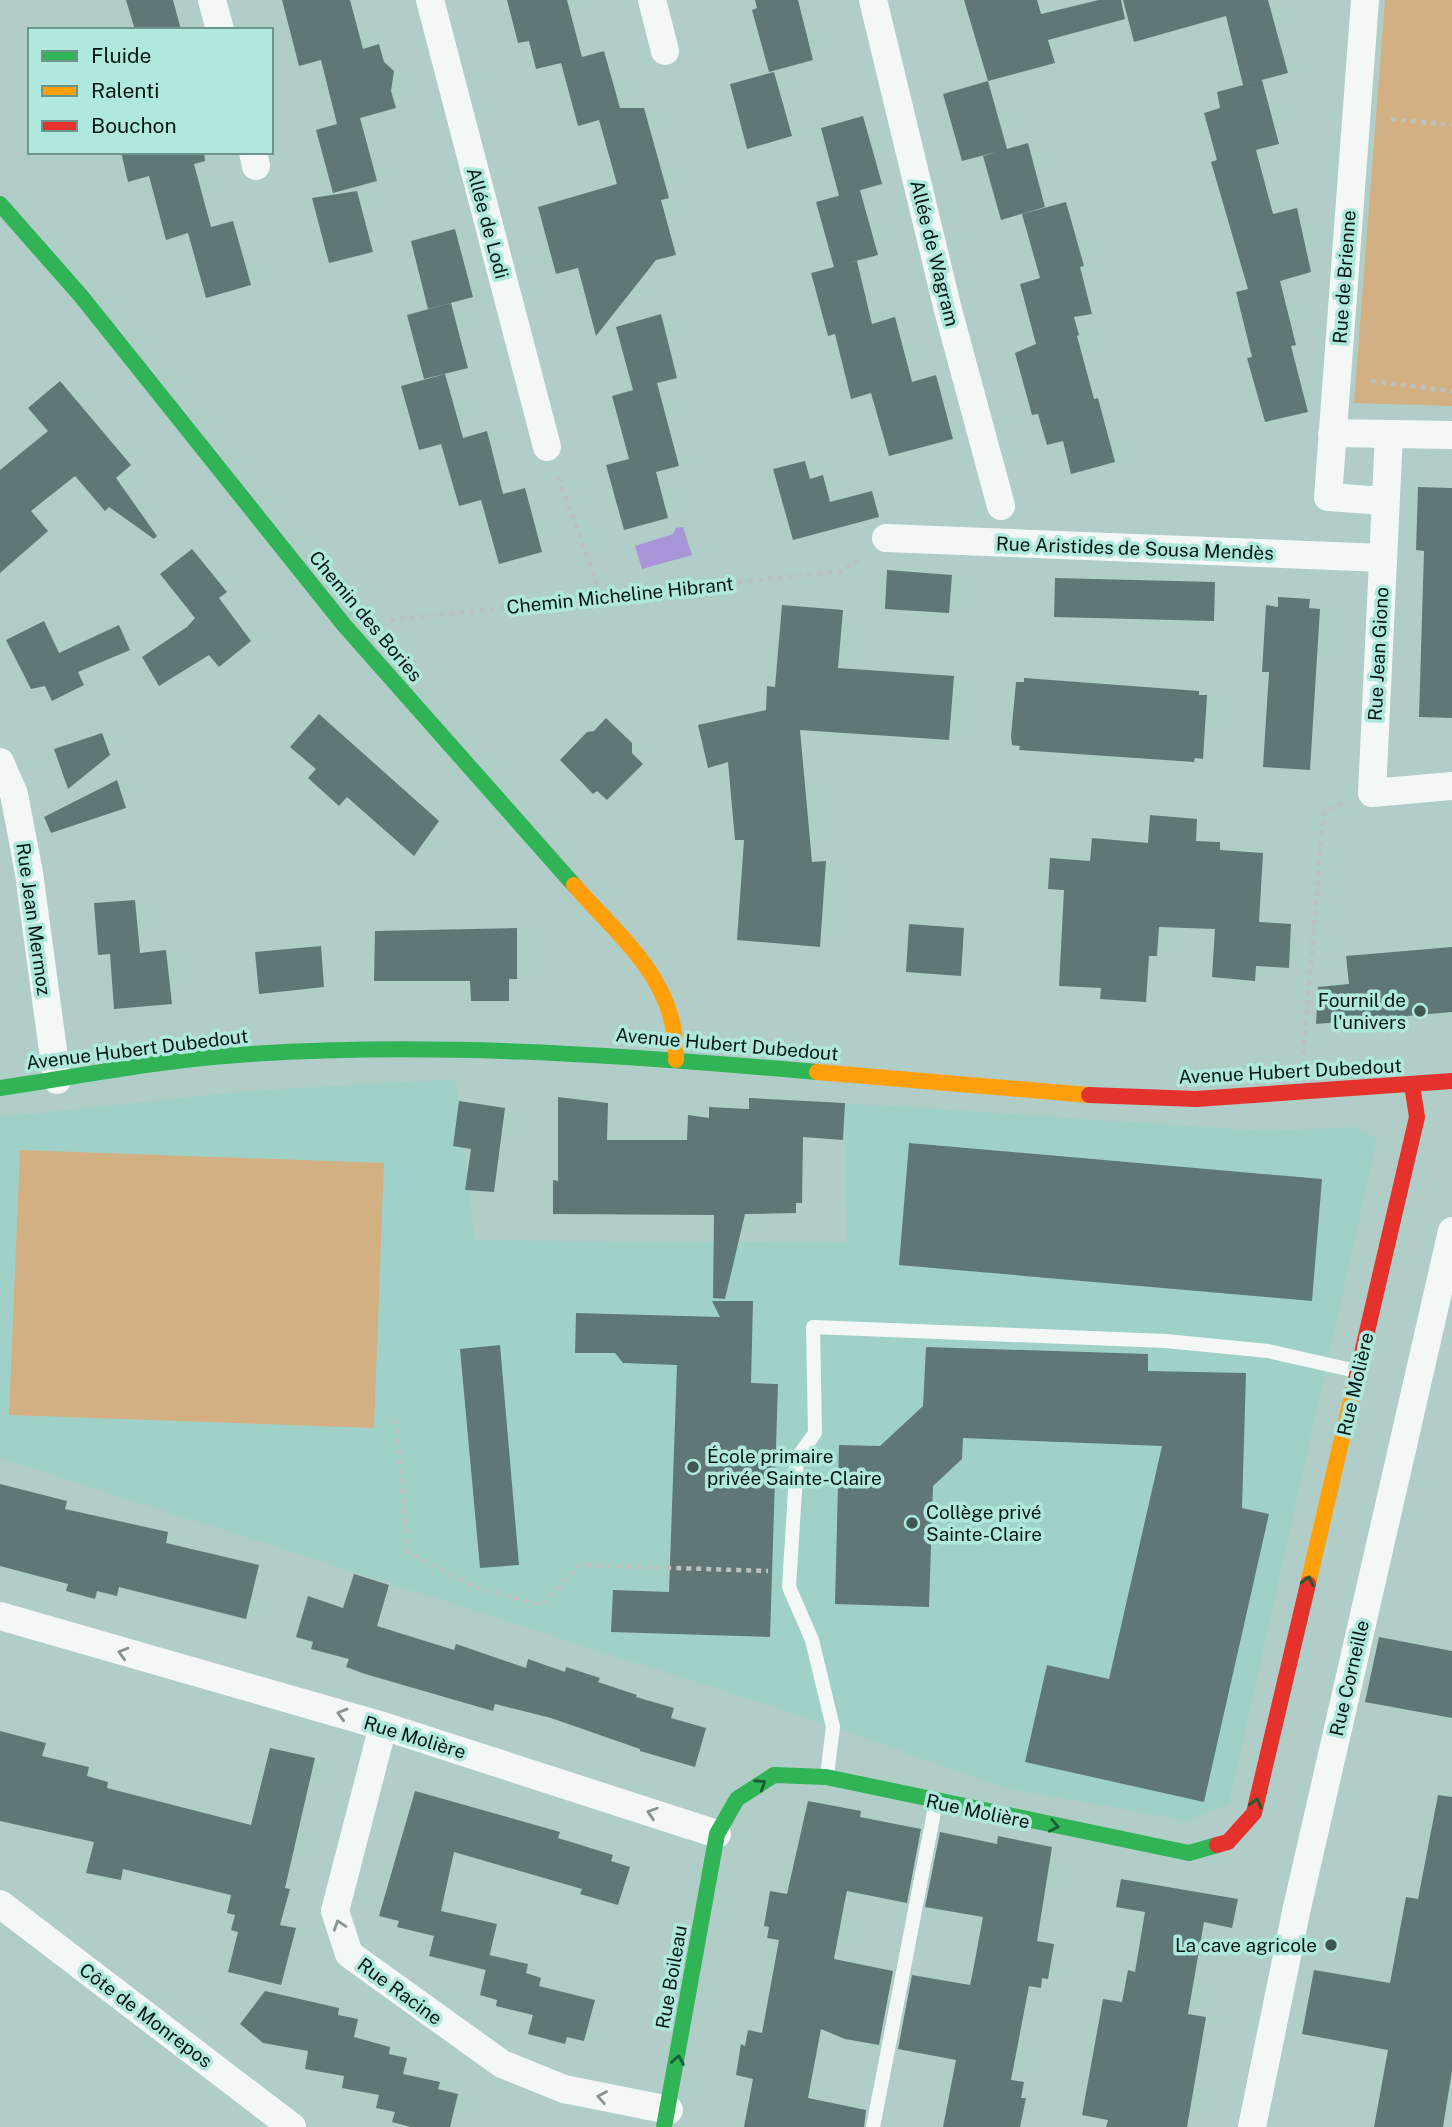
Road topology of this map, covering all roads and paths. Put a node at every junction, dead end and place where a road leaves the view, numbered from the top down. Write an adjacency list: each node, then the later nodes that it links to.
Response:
1 (212, 0): 6 (street)
2 (430, 0): 16 (street, Allée de Lodi)
3 (652, 0): 7 (street)
4 (873, 0): 18 (street, Allée de Wagram)
5 (1365, 0): 13 (street, Rue de Brienne)
6 (219, 28)
7 (665, 51)
8 (1391, 119): 9 (path)
9 (1452, 125)
10 (0, 204): 22 (street, Chemin des Bories)
11 (1371, 381): 12 (path)
12 (1452, 391)
13 (1332, 433): 14 (street); 17 (street, Rue de Brienne)
14 (1389, 434): 15 (street); 17 (street, Rue Jean Giono)
15 (1452, 435)
16 (547, 447): 21 (path)
17 (1385, 501): 20 (street, Rue Jean Giono)
18 (1001, 506)
19 (886, 538): 20 (street, Rue Aristides de Sousa Mendès); 21 (path, Chemin Micheline Hibrant)
20 (1383, 558): 25 (street, Rue Jean Giono)
21 (603, 597): 22 (path, Chemin Micheline Hibrant)
22 (344, 625): 26 (street, Chemin des Bories)
23 (0, 762): 27 (street, Rue Jean Mermoz)
24 (1452, 786): 25 (street)
25 (1371, 793): 31 (path)
26 (676, 1060): 27 (street, Avenue Hubert Dubedout); 31 (street, Avenue Hubert Dubedout)
27 (57, 1080): 30 (street, Avenue Hubert Dubedout)
28 (1452, 1081): 29 (street, Avenue Hubert Dubedout)
29 (1412, 1085): 31 (street, Avenue Hubert Dubedout); 33 (street, Rue Molière)
30 (0, 1088)
31 (1300, 1093)
32 (1452, 1231): 45 (street, Rue Corneille)
33 (1358, 1372): 35 (lane); 39 (street, Rue Molière, one-way to 33)
34 (396, 1419): 35 (path)
35 (789, 1572): 38 (lane)
36 (0, 1616): 37 (street, Rue Molière, one-way to 36)
37 (383, 1726): 40 (street, Rue Molière, one-way to 37); 42 (street, Rue Racine, one-way to 37)
38 (826, 1777): 39 (street, Rue Molière); 40 (street, Rue Molière, one-way to 38)
39 (936, 1802): 44 (lane)
40 (717, 1834): 42 (street, Rue Boileau, one-way to 40)
41 (0, 1903): 43 (street, Côte de Monrepos)
42 (667, 2118)
43 (292, 2127)
44 (873, 2127)
45 (1252, 2127)

